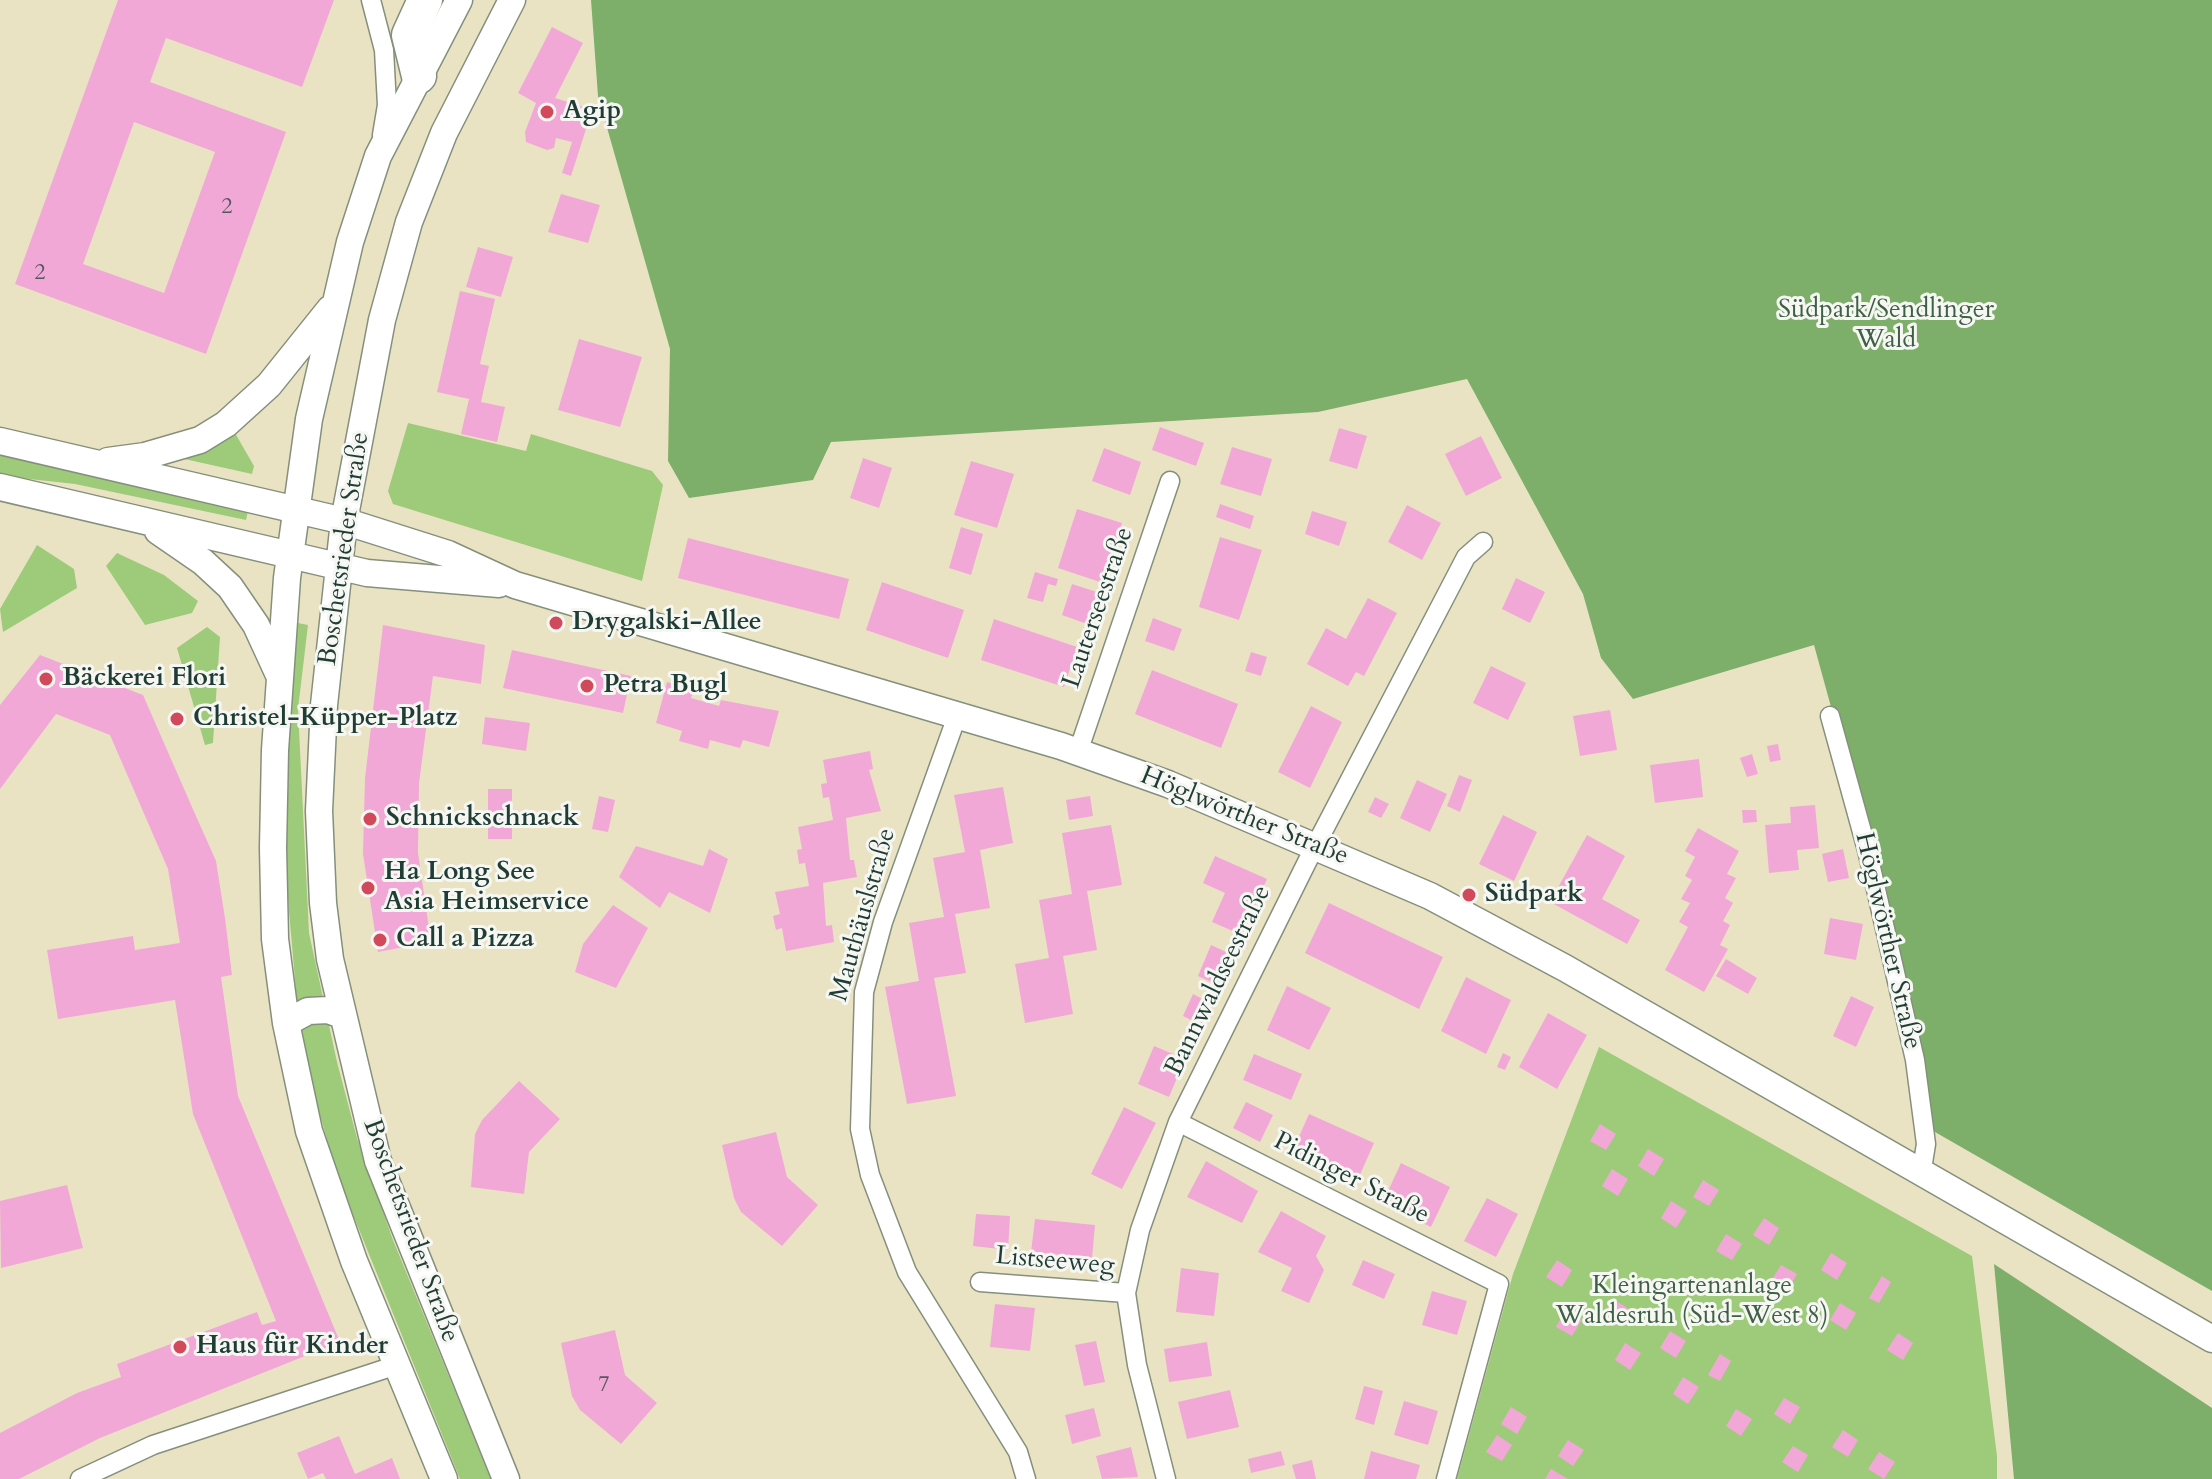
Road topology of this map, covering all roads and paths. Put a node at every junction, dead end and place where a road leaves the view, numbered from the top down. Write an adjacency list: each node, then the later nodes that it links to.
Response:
1 (371, 0): 6 (street)
2 (425, 0): 5 (highway)
3 (459, 0): 5 (main road, Boschetsrieder Straße)
4 (512, 0): 13 (main road, Boschetsrieder Straße)
5 (419, 76): 6 (main road, Boschetsrieder Straße)
6 (378, 156): 7 (main road, Boschetsrieder Straße)
7 (335, 303): 9 (main road); 12 (main road, Boschetsrieder Straße)
8 (0, 441): 9 (main road)
9 (89, 463): 12 (main road)
10 (1170, 481): 22 (street, Lauterseestraße)
11 (0, 487): 14 (main road)
12 (294, 508): 13 (main road, Höglwörther Straße); 16 (main road, Boschetsrieder Straße)
13 (344, 521): 17 (main road, Boschetsrieder Straße); 18 (main road, Höglwörther Straße)
14 (149, 524): 16 (main road); 19 (main road)
15 (1483, 542): 23 (street, Bannwaldseestraße)
16 (290, 554): 17 (main road); 19 (main road, Boschetsrieder Straße)
17 (339, 567): 18 (main road, Höglwörther Straße); 24 (main road, Boschetsrieder Straße)
18 (515, 585): 20 (main road, Höglwörther Straße)
19 (280, 679): 25 (main road, Boschetsrieder Straße)
20 (957, 716): 22 (main road, Höglwörther Straße); 35 (street, Mauthäuslstraße)
21 (1830, 716): 27 (street, Höglwörther Straße)
22 (1078, 752): 23 (main road, Höglwörther Straße)
23 (1316, 845): 26 (street, Bannwaldseestraße); 27 (main road, Höglwörther Straße)
24 (342, 1015): 25 (main road); 34 (main road, Boschetsrieder Straße)
25 (286, 1023): 31 (main road, Boschetsrieder Straße)
26 (1178, 1122): 29 (street, Bannwaldseestraße); 37 (street, Pidinger Straße)
27 (1922, 1169): 30 (main road, Höglwörther Straße)
28 (980, 1282): 29 (street, Listseeweg)
29 (1126, 1293): 36 (street, Bannwaldseestraße)
30 (2212, 1339)
31 (397, 1365): 32 (street); 33 (main road, Boschetsrieder Straße)
32 (80, 1479)
33 (444, 1479)
34 (506, 1479)
35 (1026, 1479)
36 (1166, 1479)
37 (1446, 1479)

